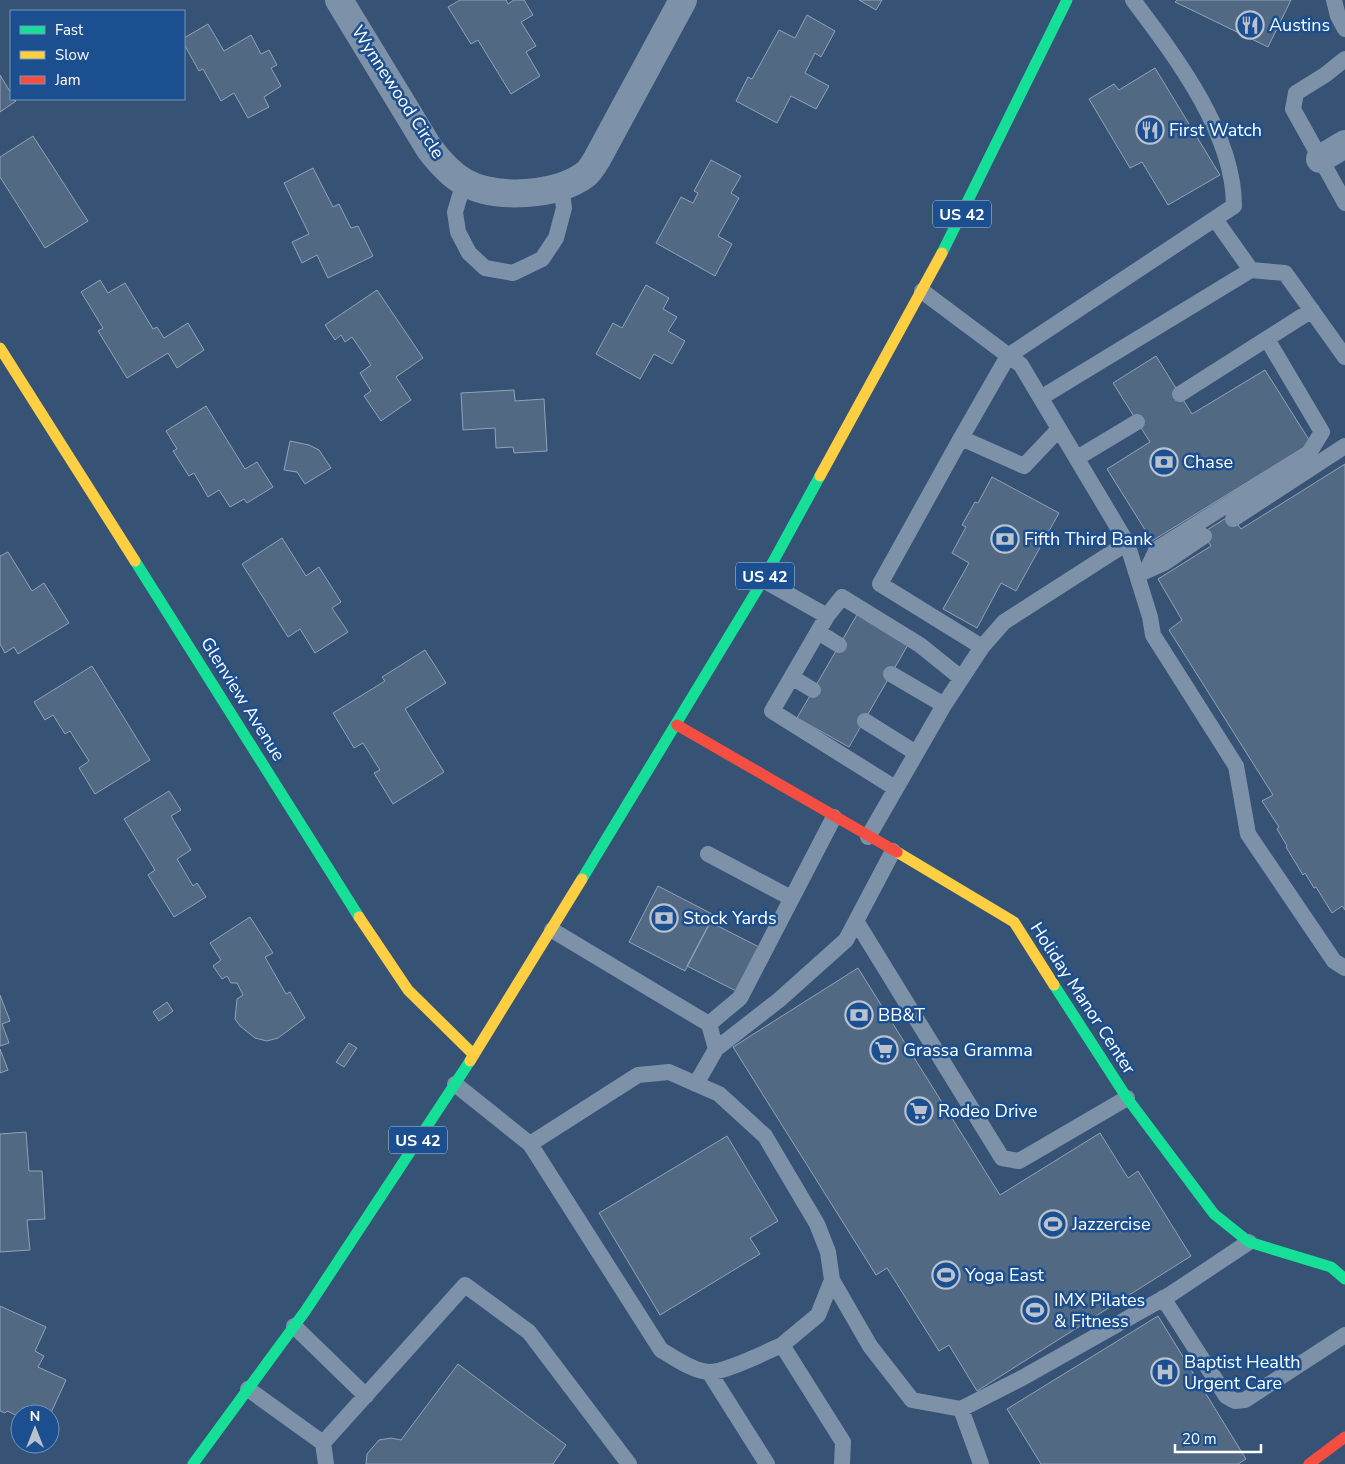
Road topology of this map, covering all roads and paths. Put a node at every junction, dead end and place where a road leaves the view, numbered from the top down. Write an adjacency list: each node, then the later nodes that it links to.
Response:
1 (339, 0): 10 (street, Wynnewood Circle)
2 (684, 0): 11 (street, Wynnewood Circle)
3 (1066, 0): 15 (street, US 42)
4 (1133, 0): 13 (lane)
5 (1334, 0): 6 (lane)
6 (1345, 29)
7 (1345, 59): 9 (lane)
8 (1345, 144): 9 (street)
9 (1320, 159): 12 (lane)
10 (464, 182): 11 (street, Wynnewood Circle); 11 (lane)
11 (561, 185)
12 (1345, 203)
13 (1215, 219): 14 (lane); 19 (lane)
14 (1251, 270): 16 (lane); 22 (lane)
15 (922, 290): 19 (lane); 32 (street, US 42)
16 (1312, 310): 17 (lane); 20 (lane)
17 (1267, 339): 21 (lane); 31 (lane)
18 (0, 348): 56 (street, Glenview Avenue)
19 (1008, 356): 22 (lane); 25 (lane)
20 (1345, 357)
21 (1180, 394)
22 (1042, 398): 24 (lane)
23 (1137, 422): 27 (lane)
24 (1059, 429): 25 (lane); 27 (lane)
25 (962, 438): 36 (lane)
26 (1345, 446): 28 (lane)
27 (1077, 458): 30 (lane)
28 (1233, 519)
29 (1204, 536): 31 (lane)
30 (1127, 543): 31 (lane); 36 (lane)
31 (1142, 573): 53 (lane)
32 (763, 580): 33 (lane); 43 (street, US 42)
33 (828, 616): 34 (lane); 39 (lane)
34 (818, 632): 35 (lane); 38 (lane)
35 (839, 645)
36 (982, 647): 39 (lane)
37 (891, 674): 41 (lane)
38 (792, 678): 40 (lane); 45 (lane)
39 (962, 678): 41 (lane)
40 (813, 690)
41 (944, 705): 44 (lane)
42 (865, 720): 44 (lane)
43 (677, 725): 46 (street, Holiday Manor Center); 52 (street, US 42)
44 (916, 753): 45 (lane)
45 (895, 788): 47 (lane)
46 (834, 817): 47 (street, Holiday Manor Center); 50 (lane)
47 (868, 836): 48 (street, Holiday Manor Center)
48 (893, 851): 51 (lane); 59 (street, Holiday Manor Center)
49 (708, 854): 50 (lane)
50 (791, 898): 54 (lane)
51 (856, 921): 55 (lane); 59 (lane)
52 (552, 930): 54 (lane); 56 (street, US 42)
53 (1345, 968)
54 (710, 1024): 55 (lane)
55 (716, 1049): 58 (lane)
56 (474, 1055): 57 (street, US 42)
57 (455, 1084): 60 (lane); 65 (street, US 42)
58 (696, 1084): 60 (lane); 63 (lane)
59 (1127, 1098): 61 (street, Holiday Manor Center)
60 (530, 1144): 68 (lane)
61 (1249, 1242): 62 (street, Holiday Manor Center); 64 (lane)
62 (1345, 1279)
63 (832, 1280): 67 (lane); 71 (lane)
64 (1163, 1298): 66 (lane); 71 (lane)
65 (294, 1326): 69 (street, US 42); 70 (lane)
66 (1345, 1334)
67 (782, 1345): 68 (lane); 79 (lane)
68 (709, 1372): 78 (lane)
69 (248, 1389): 73 (lane); 75 (street, US 42)
70 (366, 1396): 73 (lane); 74 (lane)
71 (961, 1408): 80 (lane)
72 (1345, 1437): 81 (street)
73 (324, 1443): 76 (lane)
74 (625, 1457): 77 (lane)
75 (193, 1464)
76 (326, 1464)
77 (610, 1464)
78 (767, 1464)
79 (842, 1464)
80 (981, 1464)
81 (1309, 1464)

